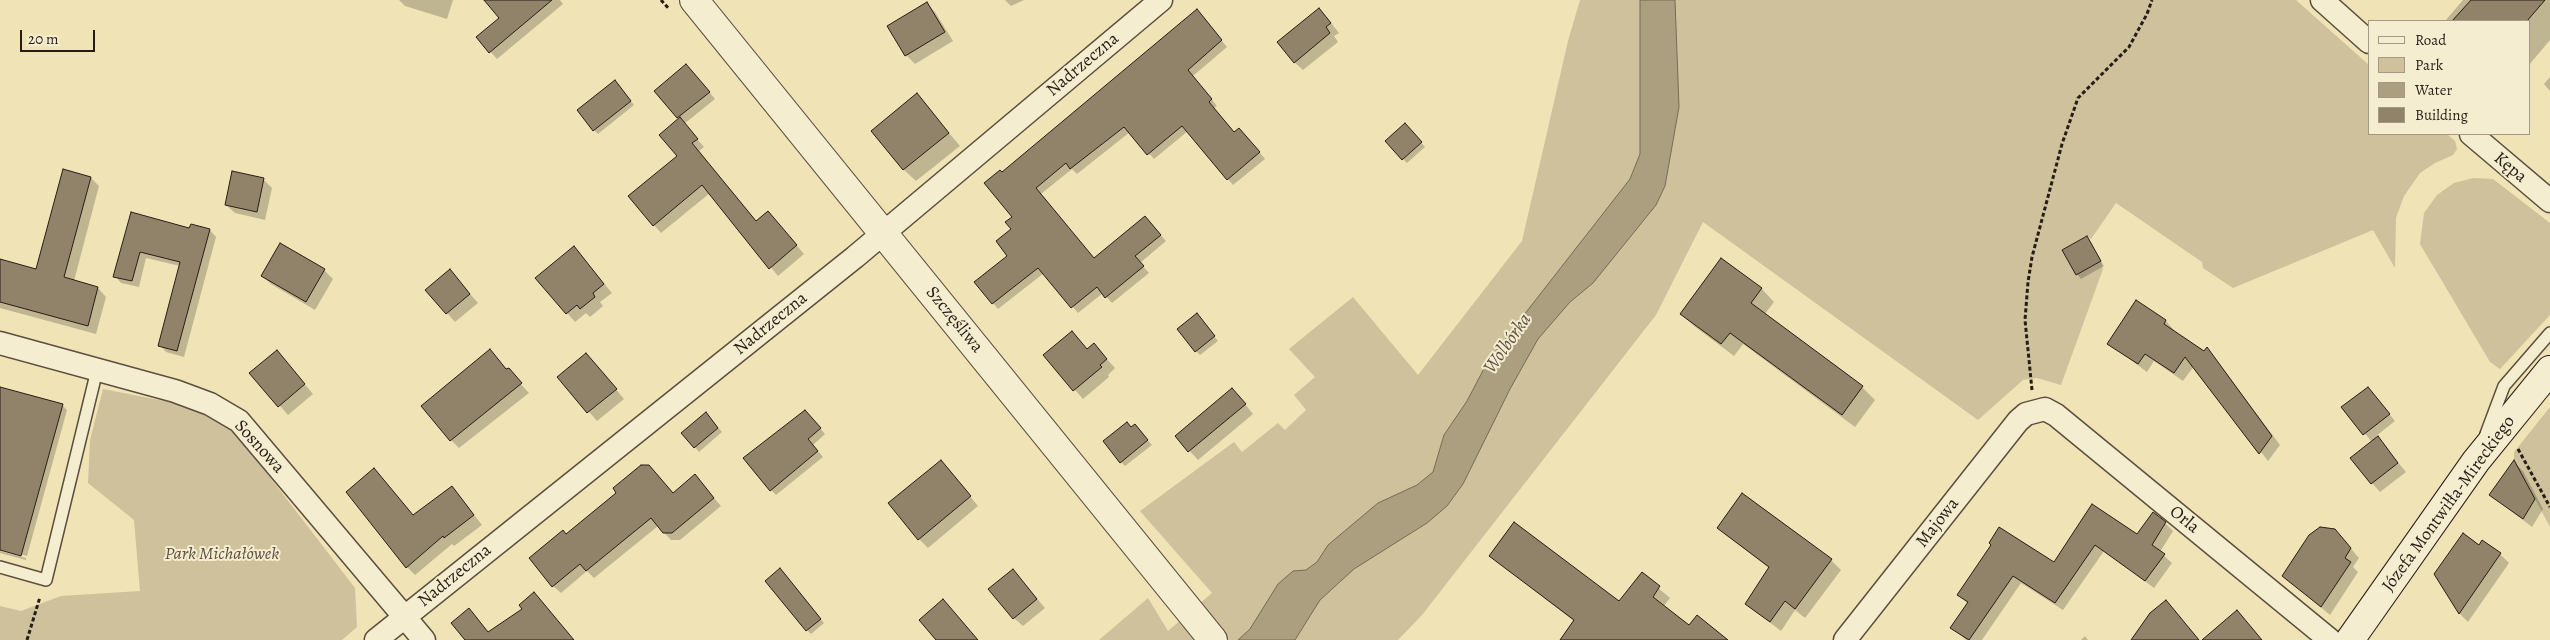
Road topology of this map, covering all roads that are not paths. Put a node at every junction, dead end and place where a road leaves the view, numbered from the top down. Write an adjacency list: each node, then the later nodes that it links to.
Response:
1 (1161, 0): 7 (street, Nadrzeczna)
2 (2322, 0): 4 (street)
3 (684, 8): 7 (street, Szczęśliwa)
4 (2368, 41)
5 (2472, 135): 6 (street, Kępa)
6 (2550, 201)
7 (884, 233): 15 (street, Nadrzeczna); 18 (street, Szczęśliwa)
8 (2550, 334): 13 (lane)
9 (0, 343): 10 (street, Sosnowa)
10 (98, 370): 14 (lane); 15 (street, Sosnowa)
11 (2550, 370): 13 (street, Józefa Montwiłła-Mireckiego)
12 (2035, 410): 19 (street, Majowa); 20 (street, Orla)
13 (2476, 461): 21 (street, Józefa Montwiłła-Mireckiego)
14 (0, 567)
15 (404, 616): 16 (street, Nadrzeczna); 17 (street, Sosnowa)
16 (376, 640)
17 (424, 640)
18 (1213, 640)
19 (1845, 640)
20 (2330, 640)
21 (2350, 640)

